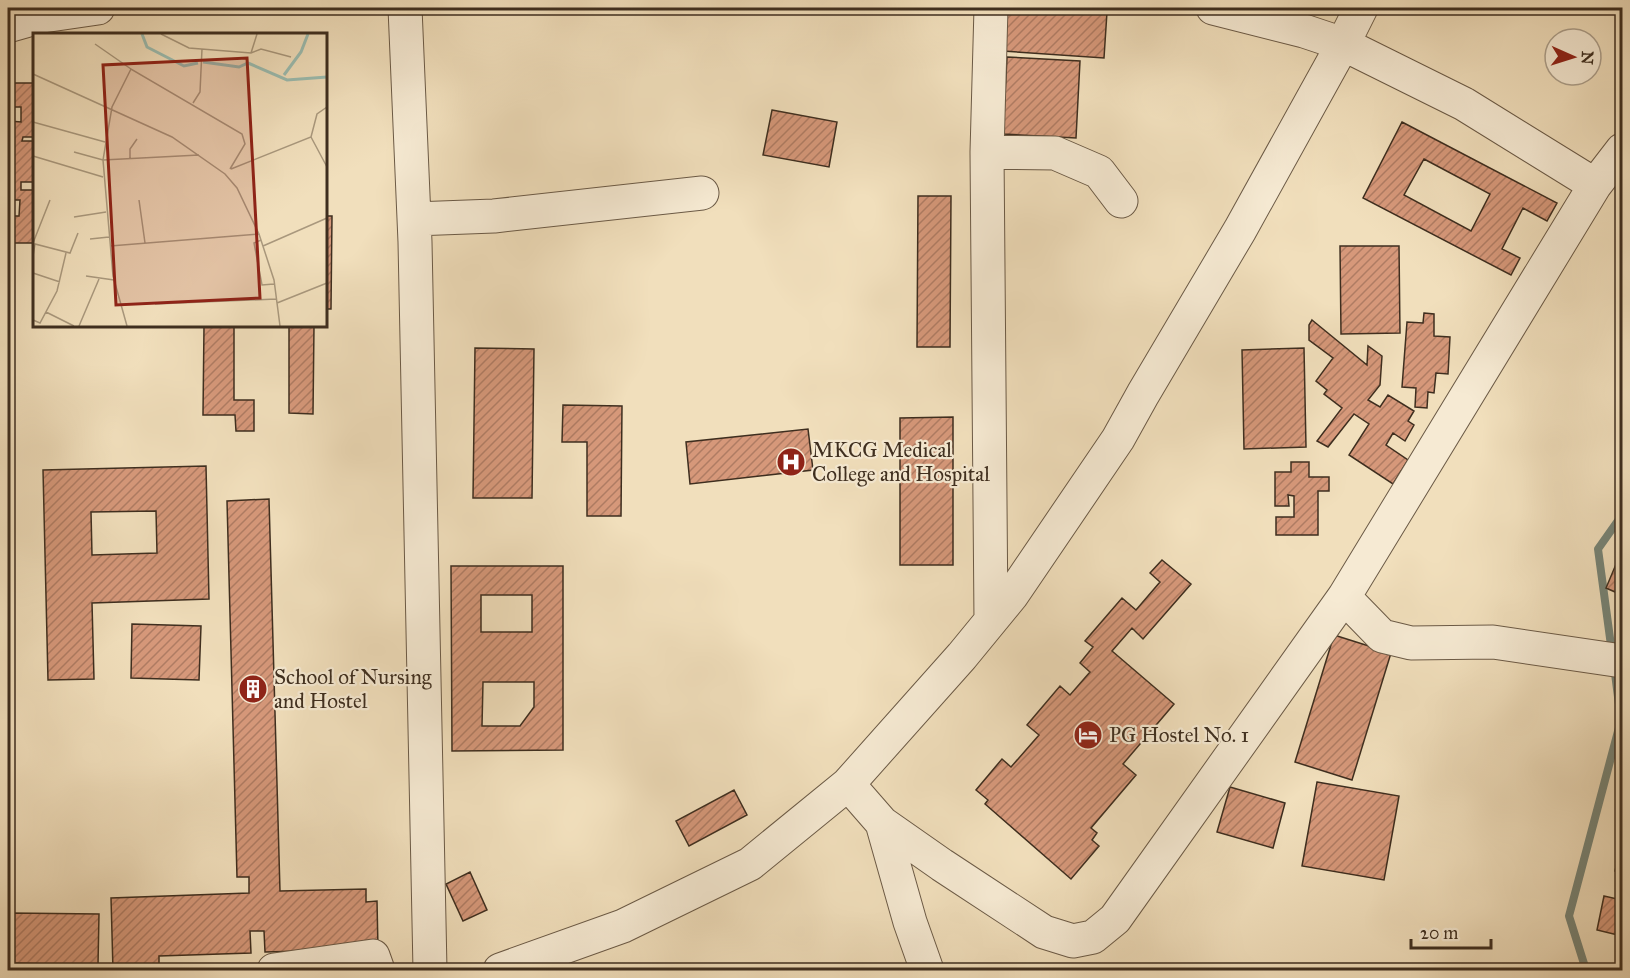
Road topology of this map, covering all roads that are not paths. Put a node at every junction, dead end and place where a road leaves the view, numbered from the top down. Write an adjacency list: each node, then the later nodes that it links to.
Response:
1 (98, 8): 6 (street)
2 (405, 8): 13 (street)
3 (991, 8): 9 (street)
4 (1213, 8): 7 (street)
5 (1361, 8): 7 (street)
6 (8, 26)
7 (1343, 44): 10 (street); 15 (street)
8 (1623, 150): 10 (street)
9 (987, 152): 12 (street); 15 (street)
10 (1595, 185): 14 (street)
11 (702, 193): 13 (street)
12 (1121, 201)
13 (414, 219): 21 (street)
14 (1344, 597): 16 (street); 18 (street)
15 (991, 620): 17 (street)
16 (1609, 659)
17 (848, 784): 18 (street); 22 (street)
18 (882, 823): 23 (street)
19 (274, 970): 20 (street)
20 (378, 970)
21 (430, 970)
22 (500, 970)
23 (927, 970)

